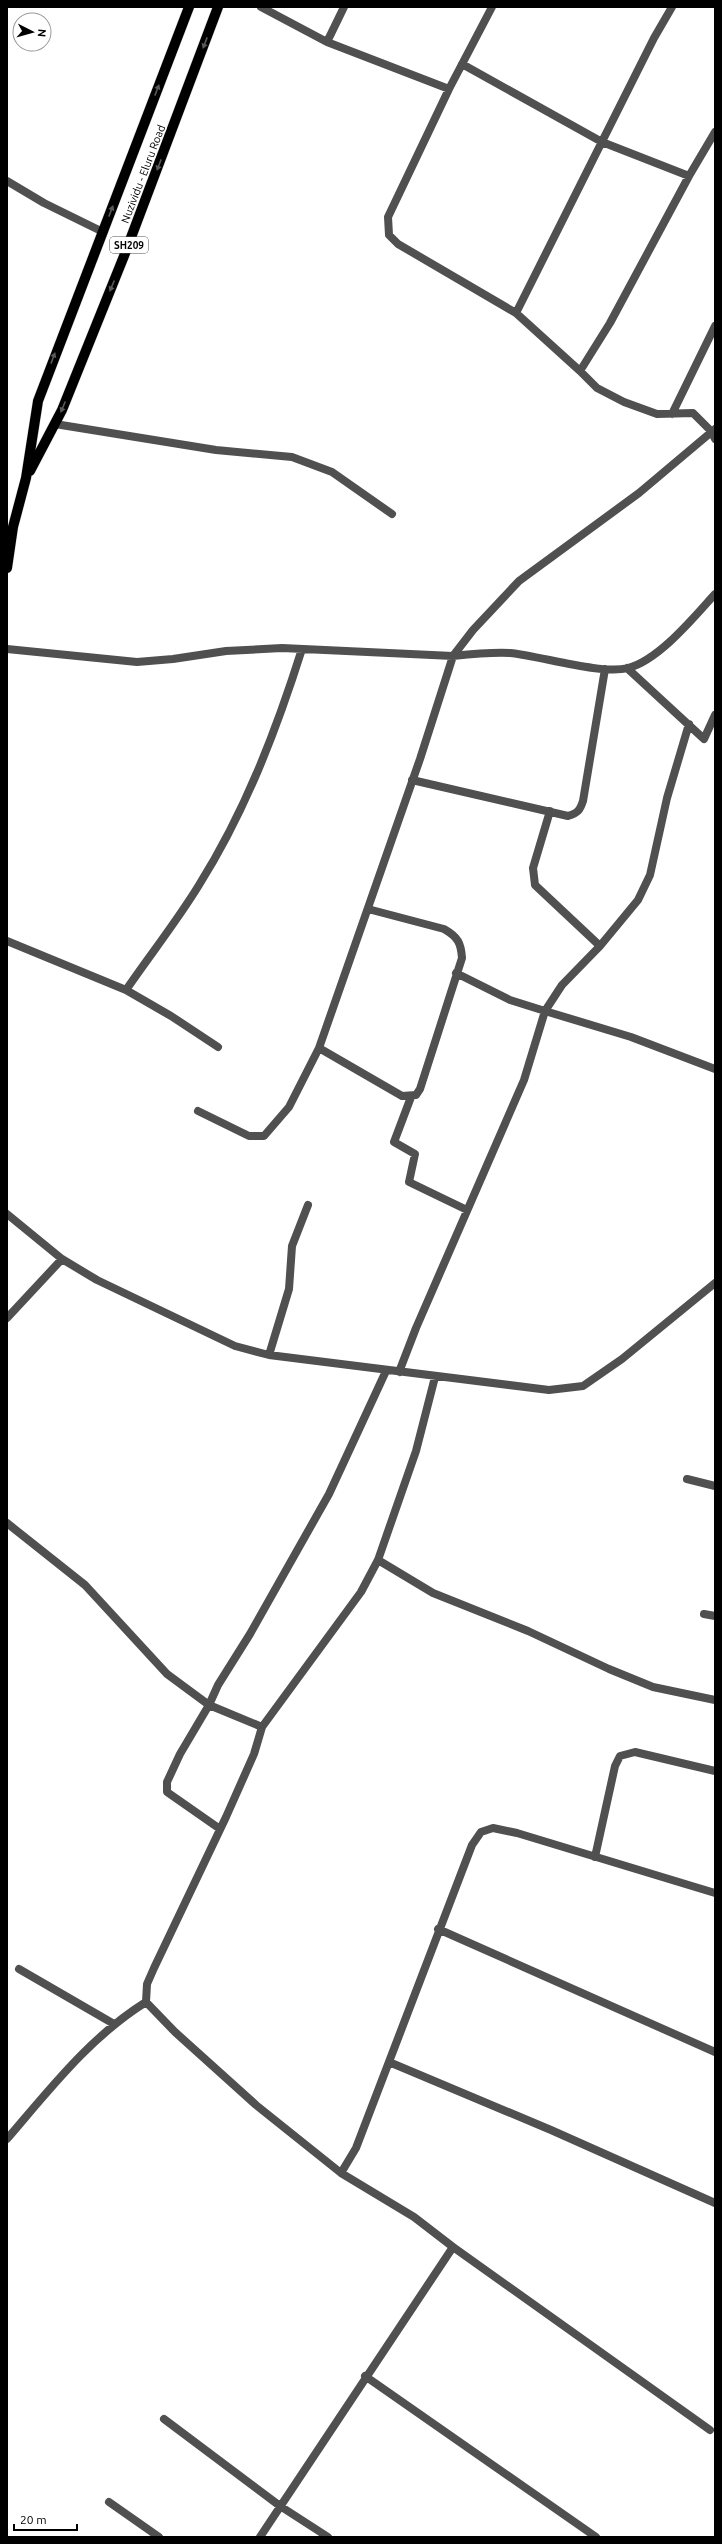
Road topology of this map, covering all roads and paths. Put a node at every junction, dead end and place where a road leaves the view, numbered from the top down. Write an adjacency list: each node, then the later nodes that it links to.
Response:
1 (189, 7): 14 (main road, Nuzividu - Eluru Road / SH209, one-way to 1)
2 (218, 7): 19 (main road, Nuzividu - Eluru Road / SH209, one-way to 19)
3 (261, 7): 7 (street)
4 (344, 7): 7 (street)
5 (492, 7): 8 (street)
6 (672, 7): 11 (street)
7 (328, 42): 9 (street)
8 (462, 64): 9 (street); 11 (street)
9 (449, 89): 15 (street)
10 (715, 132): 12 (street)
11 (602, 142): 12 (street); 15 (street)
12 (689, 176): 17 (street)
13 (7, 181): 14 (street)
14 (103, 232): 21 (main road, Nuzividu - Eluru Road / SH209, one-way to 14)
15 (516, 313): 17 (street)
16 (715, 326): 18 (street)
17 (580, 371): 18 (street)
18 (672, 414): 20 (street)
19 (55, 424): 21 (main road, Nuzividu - Eluru Road / SH209); 22 (street)
20 (714, 434): 28 (street)
21 (26, 478): 23 (main road, Nuzividu - Eluru Road / SH209)
22 (392, 514)
23 (10, 526): 24 (main road, Nuzividu - Eluru Road / SH209)
24 (7, 568)
25 (715, 594): 29 (street)
26 (7, 649): 27 (street)
27 (302, 649): 28 (street); 39 (street)
28 (453, 656): 30 (street); 33 (street)
29 (627, 668): 30 (street); 32 (street)
30 (605, 669): 34 (street)
31 (715, 715): 32 (street)
32 (689, 724): 37 (street)
33 (412, 780): 34 (street); 35 (street)
34 (550, 811): 37 (street)
35 (368, 909): 38 (street); 42 (street)
36 (7, 941): 39 (street)
37 (600, 946): 40 (street)
38 (456, 973): 40 (street); 44 (street)
39 (126, 990): 41 (street)
40 (545, 1011): 43 (street); 47 (street)
41 (218, 1047)
42 (319, 1048): 44 (street); 45 (street)
43 (715, 1069)
44 (411, 1096): 47 (street)
45 (198, 1111)
46 (308, 1205): 52 (street)
47 (467, 1210): 54 (street)
48 (7, 1214): 49 (street)
49 (62, 1259): 51 (street); 52 (street)
50 (715, 1282): 55 (street)
51 (7, 1318)
52 (268, 1355): 53 (street)
53 (386, 1370): 54 (street); 63 (street)
54 (400, 1372): 55 (street)
55 (434, 1377): 59 (street)
56 (688, 1480): 57 (street)
57 (715, 1486)
58 (7, 1523): 63 (street)
59 (378, 1560): 62 (street); 64 (street)
60 (704, 1614): 61 (street)
61 (715, 1616)
62 (715, 1700)
63 (210, 1705): 64 (street); 66 (street)
64 (262, 1727): 66 (street)
65 (715, 1771): 67 (street)
66 (220, 1829): 71 (street)
67 (595, 1857): 68 (street); 69 (street)
68 (715, 1893)
69 (438, 1929): 73 (street); 74 (street)
70 (19, 1968): 72 (street)
71 (146, 2002): 72 (street); 76 (street)
72 (114, 2024): 75 (street)
73 (715, 2052)
74 (389, 2062): 76 (street); 77 (street)
75 (7, 2139)
76 (341, 2173): 78 (street)
77 (715, 2203)
78 (454, 2247): 79 (street); 81 (street)
79 (365, 2376): 83 (street); 87 (street)
80 (164, 2419): 83 (street)
81 (710, 2430)
82 (109, 2502): 84 (street)
83 (280, 2506): 85 (street); 86 (street)
84 (159, 2537)
85 (260, 2537)
86 (328, 2537)
87 (596, 2537)

